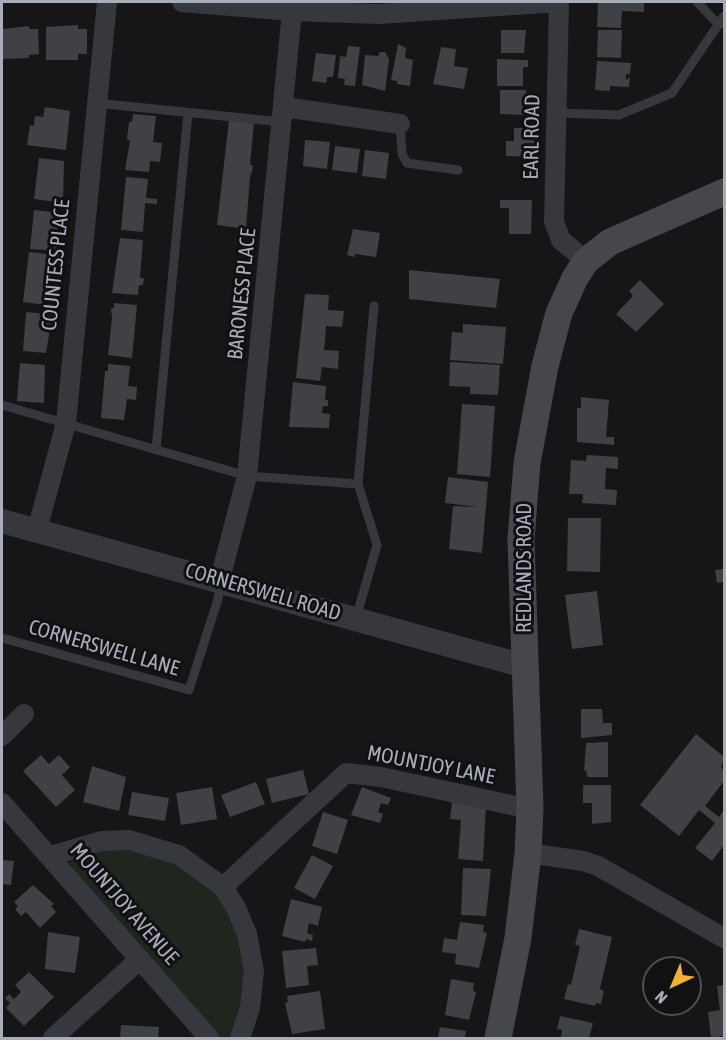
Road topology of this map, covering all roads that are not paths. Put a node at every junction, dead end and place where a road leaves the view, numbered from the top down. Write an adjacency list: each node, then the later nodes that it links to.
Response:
1 (106, 2): 9 (street, COUNTESS PLACE)
2 (182, 2): 6 (street)
3 (559, 2): 5 (street); 11 (street, EARL ROAD)
4 (698, 2): 8 (lane)
5 (453, 6): 6 (street)
6 (292, 11): 12 (street, BARONESS PLACE)
7 (724, 16): 8 (lane)
8 (718, 25): 11 (lane)
9 (96, 103): 10 (lane); 19 (street, COUNTESS PLACE)
10 (188, 113): 12 (lane); 20 (lane)
11 (557, 113): 16 (street, EARL ROAD)
12 (283, 114): 13 (street); 21 (street, BARONESS PLACE)
13 (400, 124): 14 (lane)
14 (458, 170)
15 (724, 192): 16 (main road, REDLANDS ROAD)
16 (586, 261): 28 (main road, REDLANDS ROAD)
17 (374, 306): 22 (lane)
18 (2, 405): 19 (lane)
19 (66, 423): 20 (lane); 24 (street, COUNTESS PLACE)
20 (156, 450): 21 (lane)
21 (247, 476): 22 (lane); 25 (street, BARONESS PLACE)
22 (358, 484): 26 (lane)
23 (2, 520): 24 (street, CORNERSWELL ROAD)
24 (37, 530): 25 (street, CORNERSWELL ROAD)
25 (220, 579): 26 (street, CORNERSWELL ROAD); 27 (lane, CORNERSWELL LANE)
26 (356, 618): 28 (street, CORNERSWELL ROAD)
27 (2, 638)
28 (524, 666): 32 (main road, REDLANDS ROAD)
29 (24, 714): 30 (street)
30 (2, 736)
31 (2, 806): 34 (street, MOUNTJOY AVENUE)
32 (530, 809): 33 (main road, REDLANDS ROAD); 35 (street, MOUNTJOY LANE)
33 (528, 853): 36 (street); 41 (main road, REDLANDS ROAD)
34 (51, 856): 35 (street); 37 (street, MOUNTJOY AVENUE)
35 (223, 887): 40 (street)
36 (724, 938)
37 (140, 959): 38 (street); 39 (street, MOUNTJOY AVENUE)
38 (53, 1038)
39 (209, 1038)
40 (240, 1038)
41 (498, 1038)

